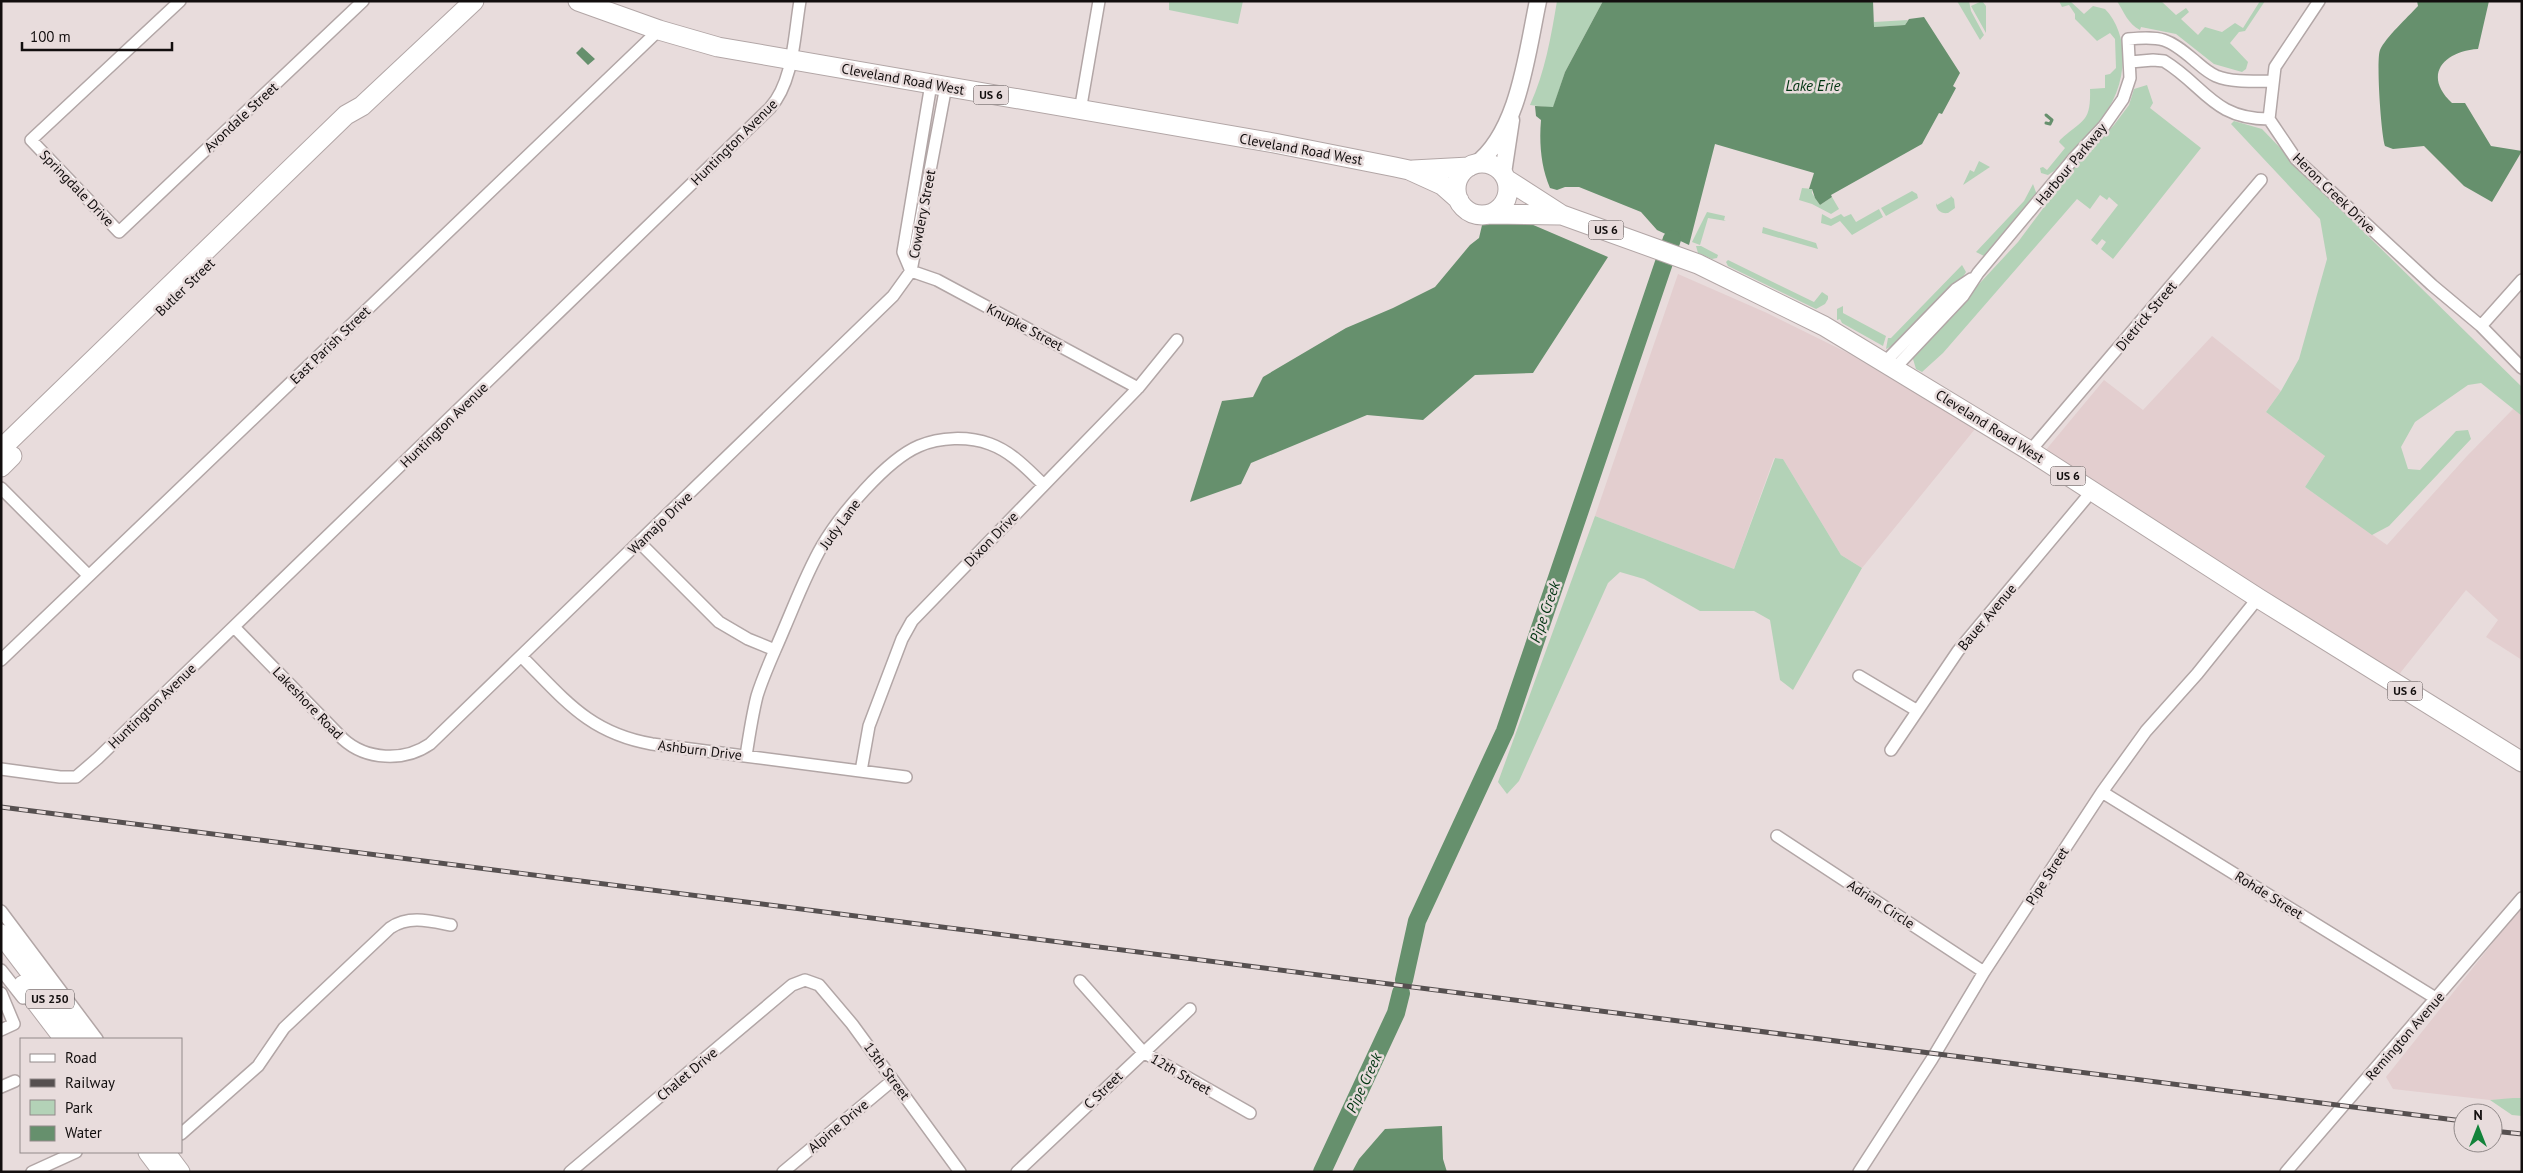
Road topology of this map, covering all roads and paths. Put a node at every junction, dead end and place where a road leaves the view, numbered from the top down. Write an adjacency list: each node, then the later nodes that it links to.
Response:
1 (180, 1): 24 (street, Springdale Drive)
2 (363, 1): 24 (street, Avondale Street)
3 (474, 1): 33 (main road, Butler Street)
4 (578, 1): 9 (main road, Cleveland Road West / US 6)
5 (800, 1): 10 (street, Huntington Avenue)
6 (1099, 1): 14 (street)
7 (1538, 1): 15 (main road)
8 (2319, 1): 12 (street)
9 (659, 30): 10 (main road, Cleveland Road West / US 6); 38 (street, East Parish Street)
10 (790, 59): 13 (main road, Cleveland Road West / US 6); 40 (street, Huntington Avenue)
11 (2130, 62): 12 (street, Harbour Parkway); 16 (street); 29 (street, Harbour Parkway)
12 (2273, 81): 16 (street)
13 (938, 85): 14 (main road, Cleveland Road West / US 6); 25 (street, Cowdery Street)
14 (1080, 111): 18 (main road, Cleveland Road West / US 6)
15 (1511, 113): 17 (main road); 19 (main road)
16 (2269, 119): 27 (street, Heron Creek Drive)
17 (1472, 166): 18 (main road, Cleveland Road West / US 6); 19 (main road); 21 (main road)
18 (1409, 170): 21 (main road, Cleveland Road West / US 6)
19 (1504, 176): 22 (main road); 23 (main road, Cleveland Road West / US 6)
20 (2261, 180): 32 (street, Dietrick Street)
21 (1459, 200): 22 (main road)
22 (1490, 214): 23 (main road, Cleveland Road West / US 6)
23 (1562, 215): 29 (main road, Cleveland Road West / US 6)
24 (119, 232)
25 (912, 271): 31 (street, Knupke Street); 37 (street, Wamajo Drive)
26 (2522, 280): 27 (street)
27 (2481, 326): 30 (street, Heron Creek Drive)
28 (1178, 340): 31 (street, Dixon Drive)
29 (1890, 365): 32 (main road, Cleveland Road West / US 6)
30 (2522, 368)
31 (1138, 388): 34 (street, Dixon Drive)
32 (2030, 451): 36 (main road, Cleveland Road West / US 6)
33 (4, 459)
34 (1044, 485): 41 (street, Judy Lane); 51 (street, Dixon Drive)
35 (1, 488): 38 (street)
36 (2092, 491): 39 (main road, Cleveland Road West / US 6); 45 (street, Bauer Avenue)
37 (640, 543): 41 (street); 42 (street, Wamajo Drive)
38 (88, 575): 43 (street, East Parish Street)
39 (2258, 598): 49 (main road, Cleveland Road West / US 6); 53 (street, Pipe Street)
40 (234, 627): 47 (street, Lakeshore Road); 50 (street, Huntington Avenue)
41 (776, 650): 48 (street, Judy Lane)
42 (522, 657): 47 (street, Wamajo Drive); 48 (street, Ashburn Drive)
43 (1, 660)
44 (1859, 676): 45 (street)
45 (1916, 710): 46 (street, Bauer Avenue)
46 (1892, 750)
47 (394, 756)
48 (746, 756): 51 (street, Ashburn Drive)
49 (2522, 762)
50 (1, 769)
51 (861, 771): 52 (street, Ashburn Drive)
52 (906, 777)
53 (2102, 792): 60 (street, Pipe Street); 64 (street, Rohde Street)
54 (1777, 836): 60 (street, Adrian Circle)
55 (2522, 898): 64 (street, Remington Avenue)
56 (1, 911): 70 (street)
57 (451, 925): 76 (street)
58 (1, 934): 59 (main road, US 250)
59 (9, 967): 63 (street); 67 (street); 68 (main road, US 250); 69 (main road, US 250)
60 (1984, 972): 91 (street, Pipe Street)
61 (805, 980): 72 (street, 13th Street); 87 (street, Chalet Drive)
62 (1080, 981): 71 (street, 12th Street)
63 (1, 992): 66 (street)
64 (2437, 999): 92 (street, Remington Avenue)
65 (1190, 1009): 71 (street, C Street)
66 (1, 1030)
67 (53, 1038)
68 (63, 1038)
69 (80, 1038)
70 (96, 1038)
71 (1143, 1052): 75 (street, 12th Street); 90 (street, C Street)
72 (893, 1080): 88 (street, Alpine Drive); 89 (street, 13th Street)
73 (15, 1081): 74 (street)
74 (1, 1087)
75 (1250, 1113)
76 (182, 1133)
77 (74, 1153): 82 (street)
78 (139, 1153): 83 (street)
79 (149, 1153): 84 (main road)
80 (166, 1153): 85 (main road)
81 (181, 1153): 86 (main road)
82 (32, 1172)
83 (152, 1172)
84 (163, 1172)
85 (180, 1172)
86 (193, 1172)
87 (570, 1172)
88 (783, 1172)
89 (960, 1172)
90 (1017, 1172)
91 (1859, 1172)
92 (2286, 1172)

